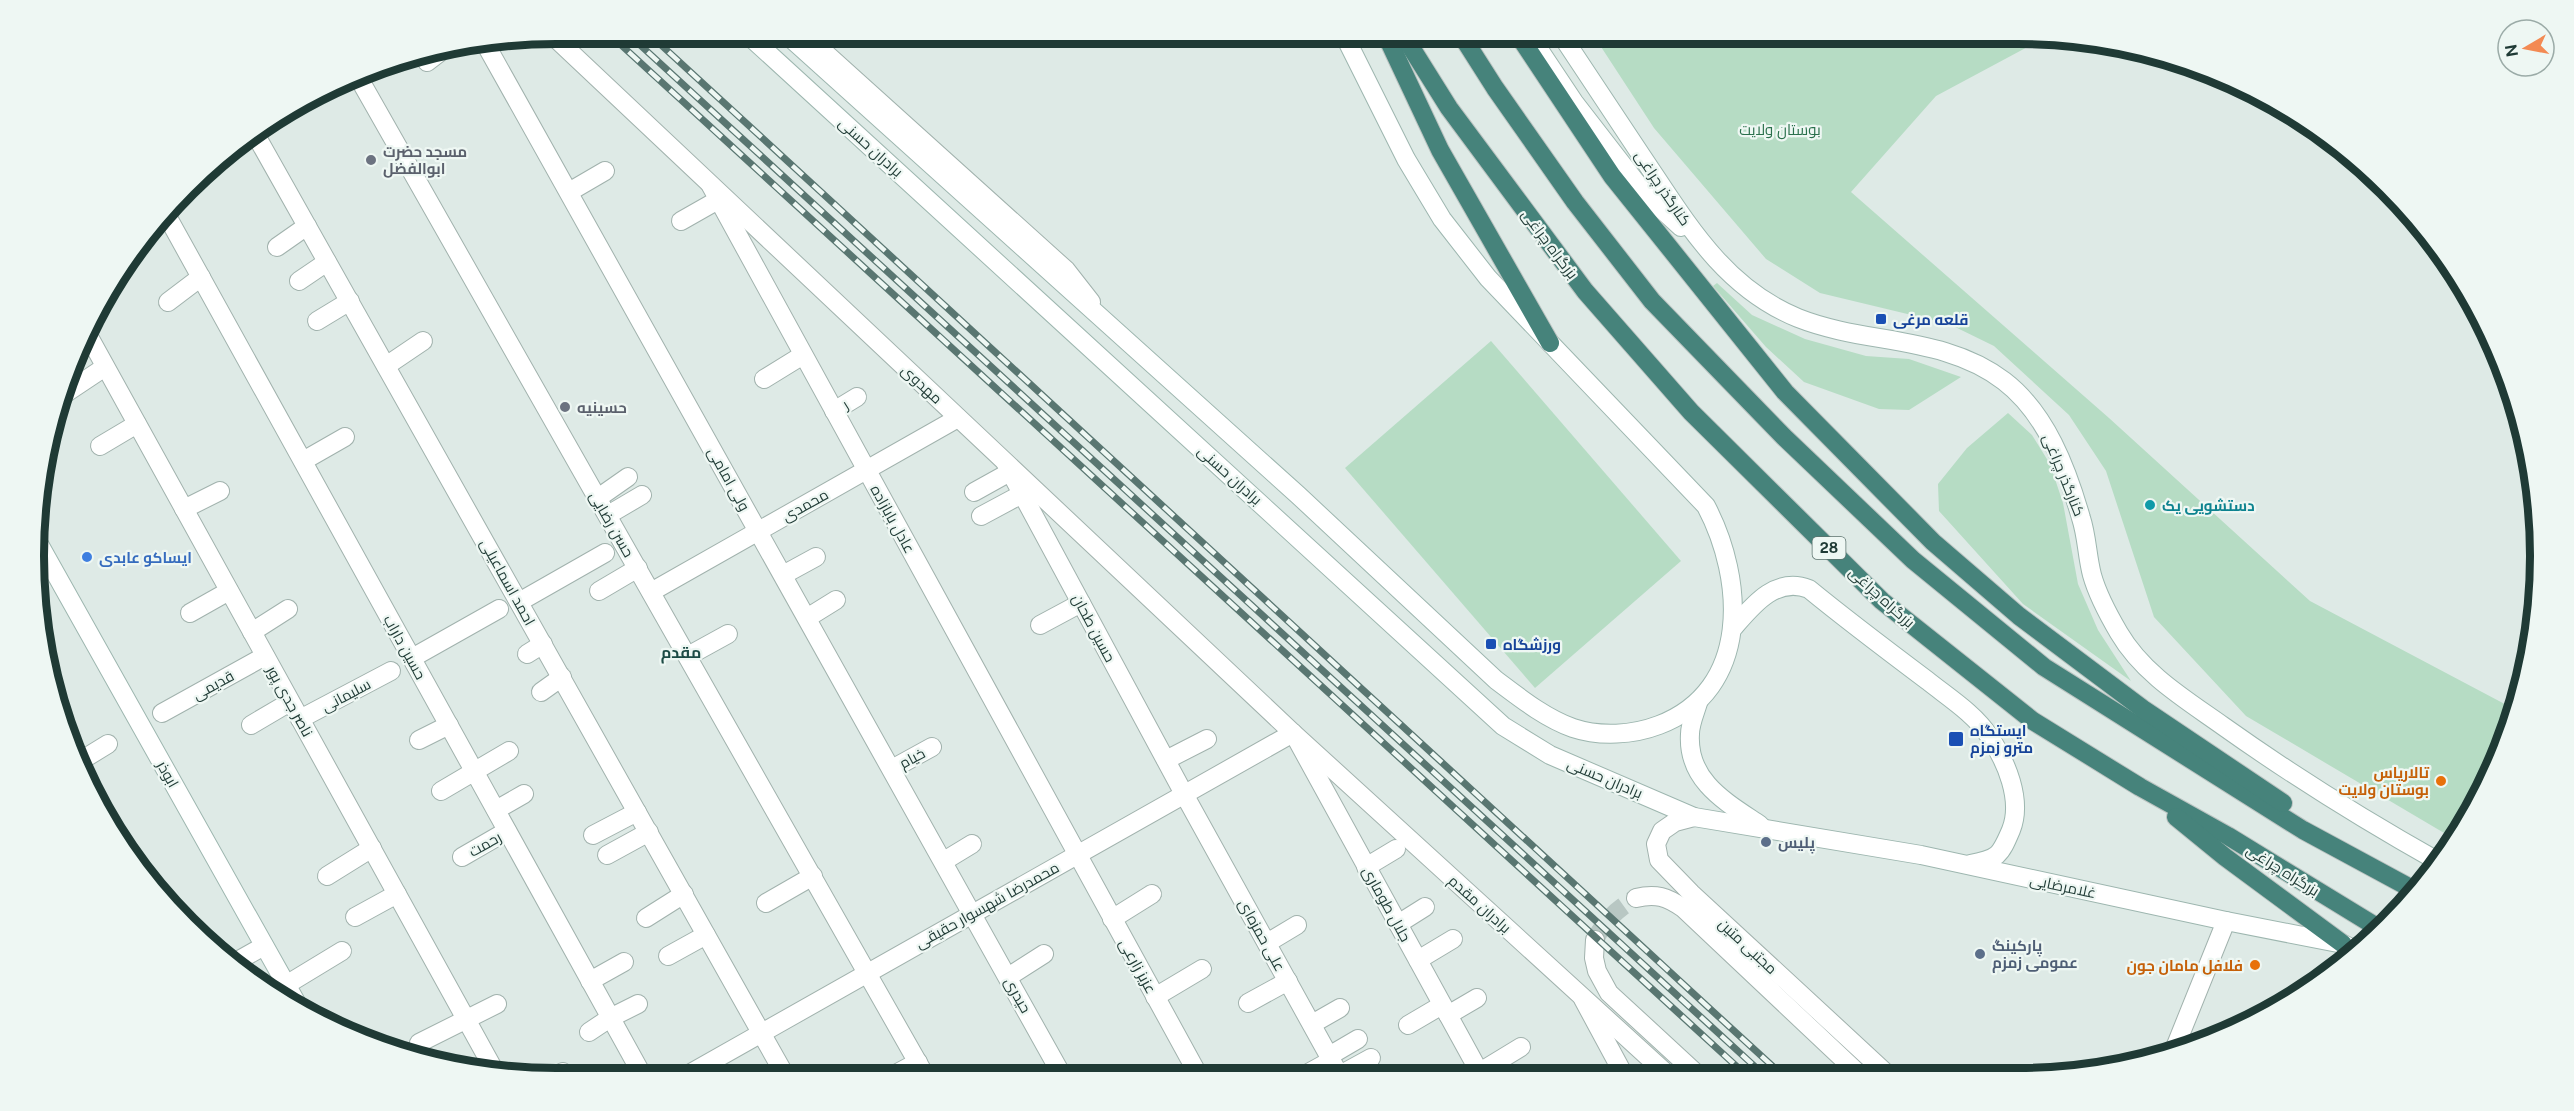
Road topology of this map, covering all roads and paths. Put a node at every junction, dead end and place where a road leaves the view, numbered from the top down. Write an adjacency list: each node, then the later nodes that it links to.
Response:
1 (562, 44): 16 (street, مهدوی)
2 (758, 44): 107 (street, برادران حسنی)
3 (797, 44): 30 (street, برادران حسنی)
4 (815, 44): 30 (street)
5 (1348, 44): 33 (street)
6 (1390, 44): 33 (highway)
7 (1409, 44): 101 (highway, بزرگراه چراغی / 28)
8 (1467, 44): 109 (highway)
9 (1524, 44): 109 (highway)
10 (1535, 44): 22 (street)
11 (1567, 44): 22 (street, کنارگذر چراغی)
12 (488, 48): 17 (street, ولی امامی)
13 (361, 82): 53 (street, حسن رضایی)
14 (258, 139): 21 (street, احمد اسماعیلی)
15 (605, 171): 17 (street)
16 (709, 183): 18 (street, عادل بابازاده); 41 (street, مهدوی)
17 (569, 192): 57 (street, ولی امامی)
18 (718, 200): 20 (street); 34 (street, عادل بابازاده)
19 (169, 220): 25 (street, حسین داراب)
20 (681, 221)
21 (307, 226): 23 (street); 24 (street, احمد اسماعیلی)
22 (1701, 244): 119 (street, کنارگذر چراغی)
23 (277, 247)
24 (327, 262): 26 (street); 27 (street, احمد اسماعیلی)
25 (201, 277): 28 (street); 45 (street, حسین داراب)
26 (299, 281)
27 (350, 301): 29 (street); 35 (street, احمد اسماعیلی)
28 (168, 302)
29 (317, 321)
30 (1107, 322): 86 (street, برادران حسنی)
31 (423, 341): 35 (street)
32 (90, 342): 36 (street, ناصر جدی پور)
33 (1550, 343): 74 (street)
34 (802, 354): 37 (street); 40 (street, عادل بابازاده)
35 (386, 366): 67 (street, احمد اسماعیلی)
36 (105, 367): 38 (street); 42 (street, ناصر جدی پور)
37 (764, 379)
38 (72, 389)
39 (857, 397): 40 (street, ر)
40 (834, 411): 47 (street, عادل بابازاده)
41 (958, 418): 46 (street, مهدوی); 47 (street, محمدی)
42 (137, 424): 44 (street); 54 (street, ناصر جدی پور)
43 (345, 437): 45 (street)
44 (100, 446)
45 (303, 461): 81 (street, حسین داراب)
46 (1007, 467): 50 (street); 51 (street, حسین طحان); 91 (street, مهدوی)
47 (866, 470): 57 (street, محمدی); 117 (street, عادل بابازاده)
48 (628, 477): 53 (street)
49 (220, 491): 54 (street)
50 (974, 492)
51 (1022, 494): 56 (street); 68 (street, حسین طحان)
52 (642, 495): 55 (street)
53 (598, 498): 55 (street, حسن رضایی)
54 (184, 509): 63 (street, ناصر جدی پور)
55 (608, 515): 61 (street, حسن رضایی)
56 (981, 516)
57 (759, 531): 62 (street, ولی امامی); 65 (street, محمدی)
58 (44, 553): 144 (street, ابوذر)
59 (605, 553): 67 (street)
60 (816, 557): 62 (street)
61 (638, 568): 64 (street); 65 (street, حسن رضایی)
62 (783, 575): 72 (street, ولی امامی)
63 (229, 591): 71 (street); 75 (street, ناصر جدی پور)
64 (598, 591)
65 (651, 592): 80 (street, حسن رضایی)
66 (836, 600): 72 (street)
67 (519, 602): 77 (street, احمد اسماعیلی)
68 (1081, 603): 73 (street); 98 (street, حسین طحان)
69 (288, 609): 75 (street)
70 (499, 609): 81 (street)
71 (190, 613)
72 (807, 618): 99 (street, ولی امامی)
73 (1040, 626)
74 (1734, 627): 86 (street); 121 (street)
75 (252, 632): 79 (street, ناصر جدی پور)
76 (728, 634): 80 (street)
77 (543, 644): 78 (street); 83 (street, احمد اسماعیلی)
78 (527, 654)
79 (265, 656): 85 (street, ناصر جدی پور); 87 (street, قدیمی)
80 (688, 656): 124 (street, حسن رضایی)
81 (412, 658): 90 (street, حسین داراب)
82 (391, 671): 88 (street, سلیمانی)
83 (561, 677): 84 (street); 106 (street, احمد اسماعیلی)
84 (541, 692)
85 (291, 702): 88 (street, ناصر جدی پور); 89 (street)
86 (1698, 703): 108 (street)
87 (162, 713)
88 (300, 719): 114 (street, ناصر جدی پور)
89 (251, 725)
90 (448, 725): 93 (street); 100 (street, حسین داراب)
91 (1293, 733): 104 (street, محمدرضا شهسوار حقیقی); 122 (street, جلال طوماری); 161 (street, برادران مقدم)
92 (1207, 739): 98 (street)
93 (419, 740)
94 (108, 744): 97 (street)
95 (932, 747): 99 (street, خیام)
96 (509, 751): 100 (street)
97 (85, 758)
98 (1166, 760): 104 (street, حسین طحان)
99 (892, 769): 120 (street, ولی امامی)
100 (474, 771): 102 (street); 105 (street, حسین داراب)
101 (2140, 787): 139 (highway, بزرگراه چراغی / 28); 146 (highway)
102 (441, 791)
103 (524, 794): 105 (street)
104 (1184, 795): 117 (street, محمدرضا شهسوار حقیقی); 143 (street, علی حمزه‌ای)
105 (496, 810): 110 (street, حسین داراب)
106 (637, 812): 111 (street, احمد اسماعیلی); 112 (street)
107 (1694, 816): 108 (street, برادران حسنی); 193 (street, مجتبی متین)
108 (1765, 828): 121 (street, غلامرضایی)
109 (2303, 830): 125 (highway)
110 (507, 831): 118 (street, رحمت); 156 (street, حسین داراب)
111 (649, 832): 116 (street); 127 (street, احمد اسماعیلی)
112 (593, 836)
113 (972, 844): 120 (street)
114 (372, 848): 123 (street); 126 (street, ناصر جدی پور)
115 (1396, 849): 122 (street)
116 (607, 855)
117 (1077, 855): 132 (street, محمدرضا شهسوار حقیقی); 135 (street, عزیز زارعی)
118 (462, 856)
119 (2432, 858)
120 (944, 861): 132 (street, ولی امامی)
121 (1964, 865): 136 (street, غلامرضایی)
122 (1366, 867): 137 (street, جلال طوماری)
123 (327, 876)
124 (813, 876): 130 (street); 154 (street, حسن رضایی)
125 (2408, 887)
126 (397, 894): 133 (street); 169 (street, ناصر جدی پور)
127 (684, 894): 134 (street); 140 (street, احمد اسماعیلی)
128 (1152, 894): 135 (street)
129 (1636, 898): 192 (street)
130 (765, 903)
131 (1425, 907): 137 (street)
132 (973, 914): 154 (street, محمدرضا شهسوار حقیقی); 155 (street, حیدری)
133 (355, 917)
134 (646, 918)
135 (1112, 919): 160 (street, عزیز زارعی)
136 (2226, 921): 145 (street, غلامرضایی); 175 (street)
137 (1398, 924): 151 (street, جلال طوماری)
138 (1297, 925): 143 (street)
139 (2373, 925)
140 (706, 935): 149 (street); 173 (street, احمد اسماعیلی)
141 (1453, 939): 151 (street)
142 (1595, 940): 191 (street)
143 (1267, 943): 157 (street, علی حمزه‌ای)
144 (264, 946): 150 (street); 158 (street, ابوذر)
145 (2348, 946)
146 (2349, 946)
147 (342, 951): 158 (street)
148 (1044, 954): 155 (street)
149 (668, 956)
150 (240, 959)
151 (1418, 960): 167 (street, جلال طوماری)
152 (624, 962): 156 (street)
153 (1202, 969): 160 (street)
154 (868, 973): 173 (street, محمدرضا شهسوار حقیقی); 184 (street, حسن رضایی)
155 (1008, 977): 185 (street, حیدری)
156 (591, 981): 168 (street, حسین داراب)
157 (1288, 981): 163 (street); 170 (street, علی حمزه‌ای)
158 (286, 985): 159 (street, ابوذر)
159 (291, 994)
160 (1155, 997): 186 (street, عزیز زارعی)
161 (1582, 997): 189 (street); 190 (street, برادران مقدم)
162 (1477, 998): 167 (street)
163 (1248, 1003)
164 (497, 1004): 169 (street)
165 (638, 1004): 168 (street)
166 (1340, 1008): 170 (street)
167 (1445, 1010): 171 (street); 187 (street, جلال طوماری)
168 (610, 1018): 172 (street); 181 (street, حسین داراب)
169 (466, 1020): 176 (street); 179 (street, ناصر جدی پور)
170 (1312, 1024): 180 (street, علی حمزه‌ای)
171 (1408, 1025)
172 (589, 1032)
173 (762, 1033): 182 (street, محمدرضا شهسوار حقیقی); 183 (street, احمد اسماعیلی)
174 (1358, 1039): 180 (street)
175 (2177, 1042)
176 (419, 1044)
177 (1521, 1047): 188 (street)
178 (1371, 1058): 180 (street)
179 (490, 1063)
180 (1336, 1067)
181 (638, 1068)
182 (700, 1068)
183 (781, 1068)
184 (921, 1068)
185 (1058, 1068)
186 (1195, 1068)
187 (1475, 1068)
188 (1488, 1068)
189 (1620, 1068)
190 (1660, 1068)
191 (1690, 1068)
192 (1853, 1068)
193 (1881, 1068)

